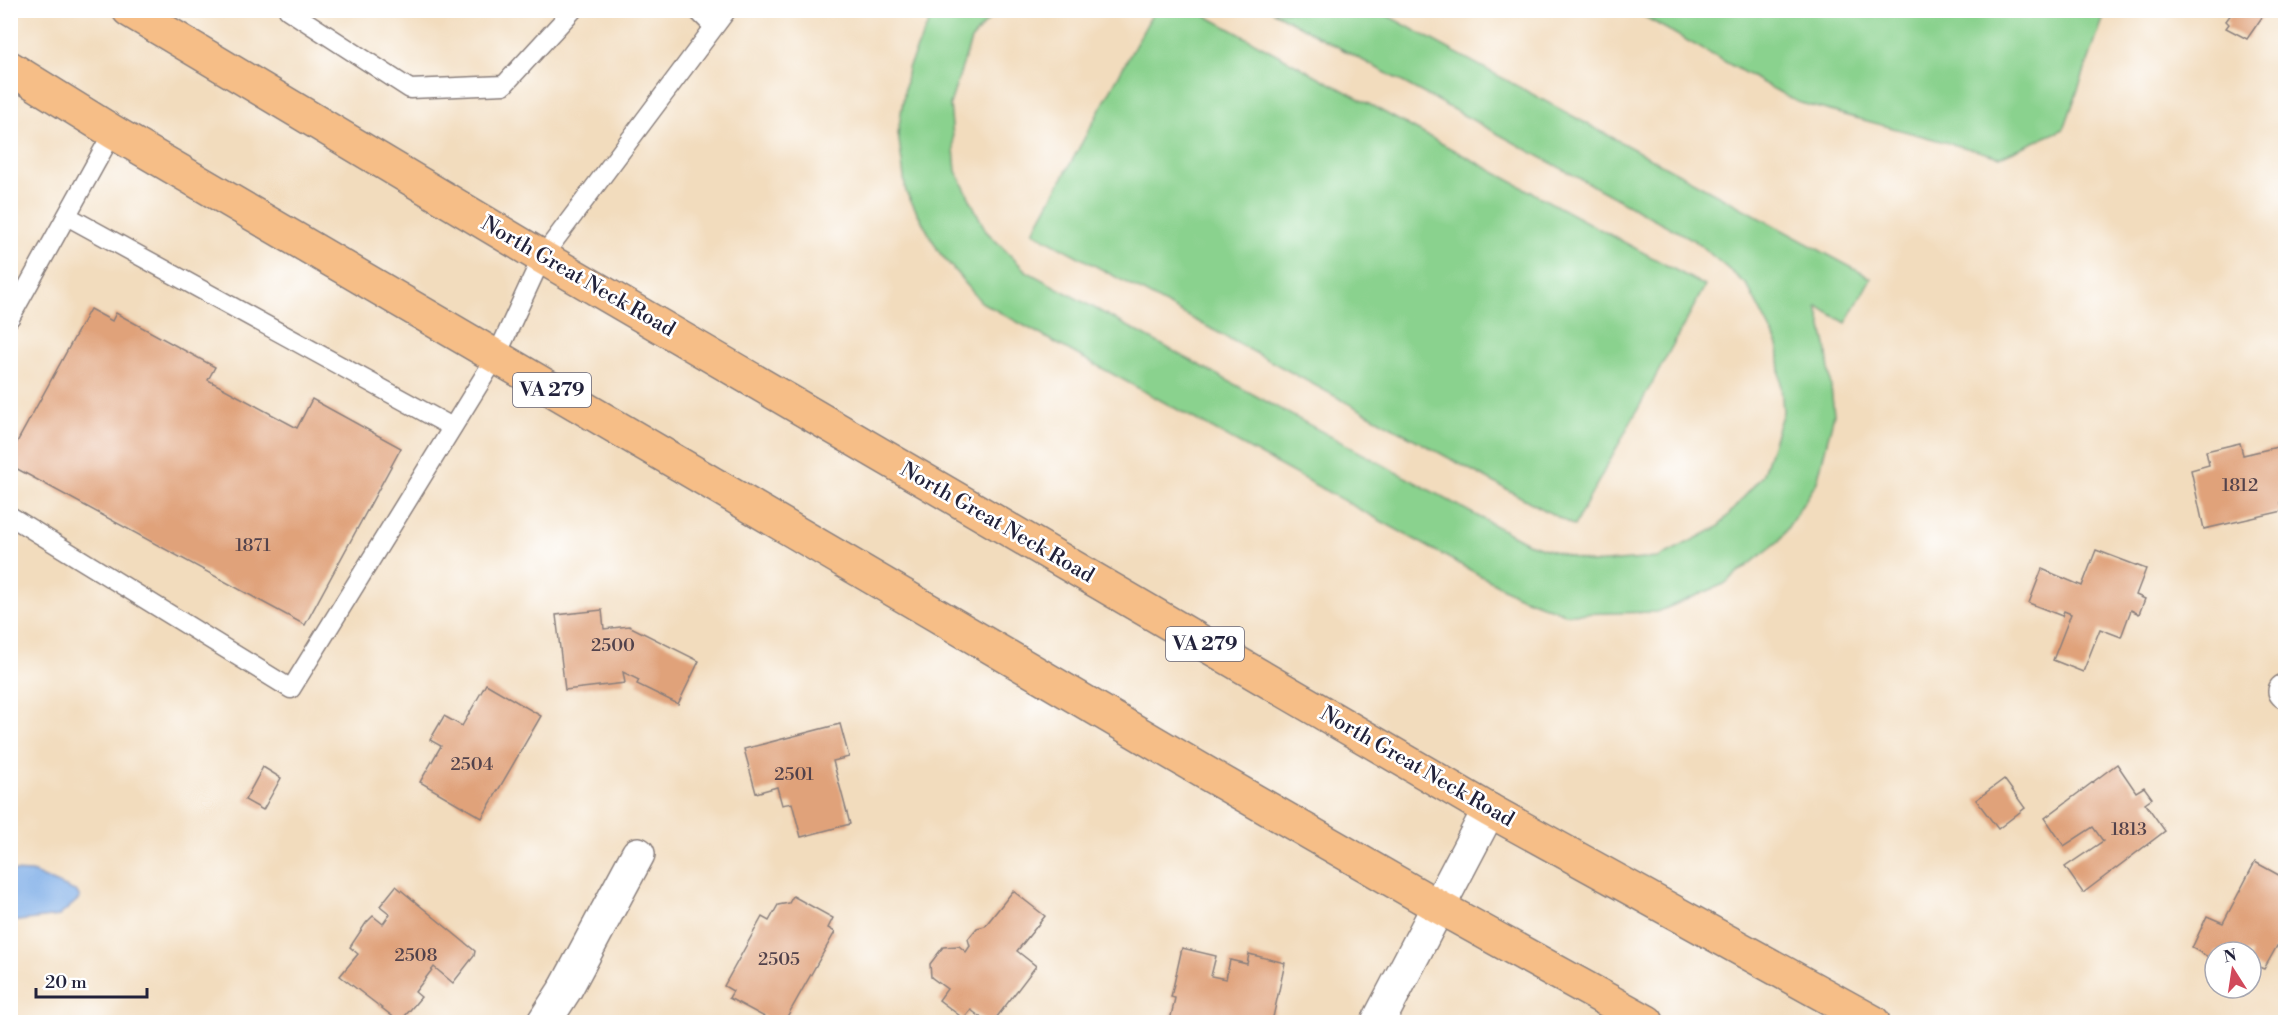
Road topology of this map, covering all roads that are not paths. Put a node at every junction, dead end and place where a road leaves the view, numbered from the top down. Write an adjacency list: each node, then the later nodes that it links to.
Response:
1 (129, 10): 10 (main road, North Great Neck Road / VA 279)
2 (288, 10): 3 (lane)
3 (573, 10)
4 (697, 10): 6 (lane)
5 (727, 10): 6 (lane)
6 (713, 26): 10 (lane)
7 (10, 68): 8 (main road, VA 279)
8 (113, 132): 9 (lane); 12 (main road, VA 279)
9 (67, 216): 11 (lane); 13 (lane)
10 (542, 257): 12 (lane); 15 (main road, North Great Neck Road / VA 279)
11 (10, 318)
12 (496, 357): 13 (lane); 17 (main road, VA 279)
13 (452, 427): 14 (lane)
14 (10, 516)
15 (1489, 810): 17 (street); 21 (main road, North Great Neck Road / VA 279)
16 (638, 854): 18 (street)
17 (1438, 907): 19 (street); 20 (main road, VA 279)
18 (544, 1023)
19 (1378, 1023)
20 (1647, 1023)
21 (1873, 1023)

